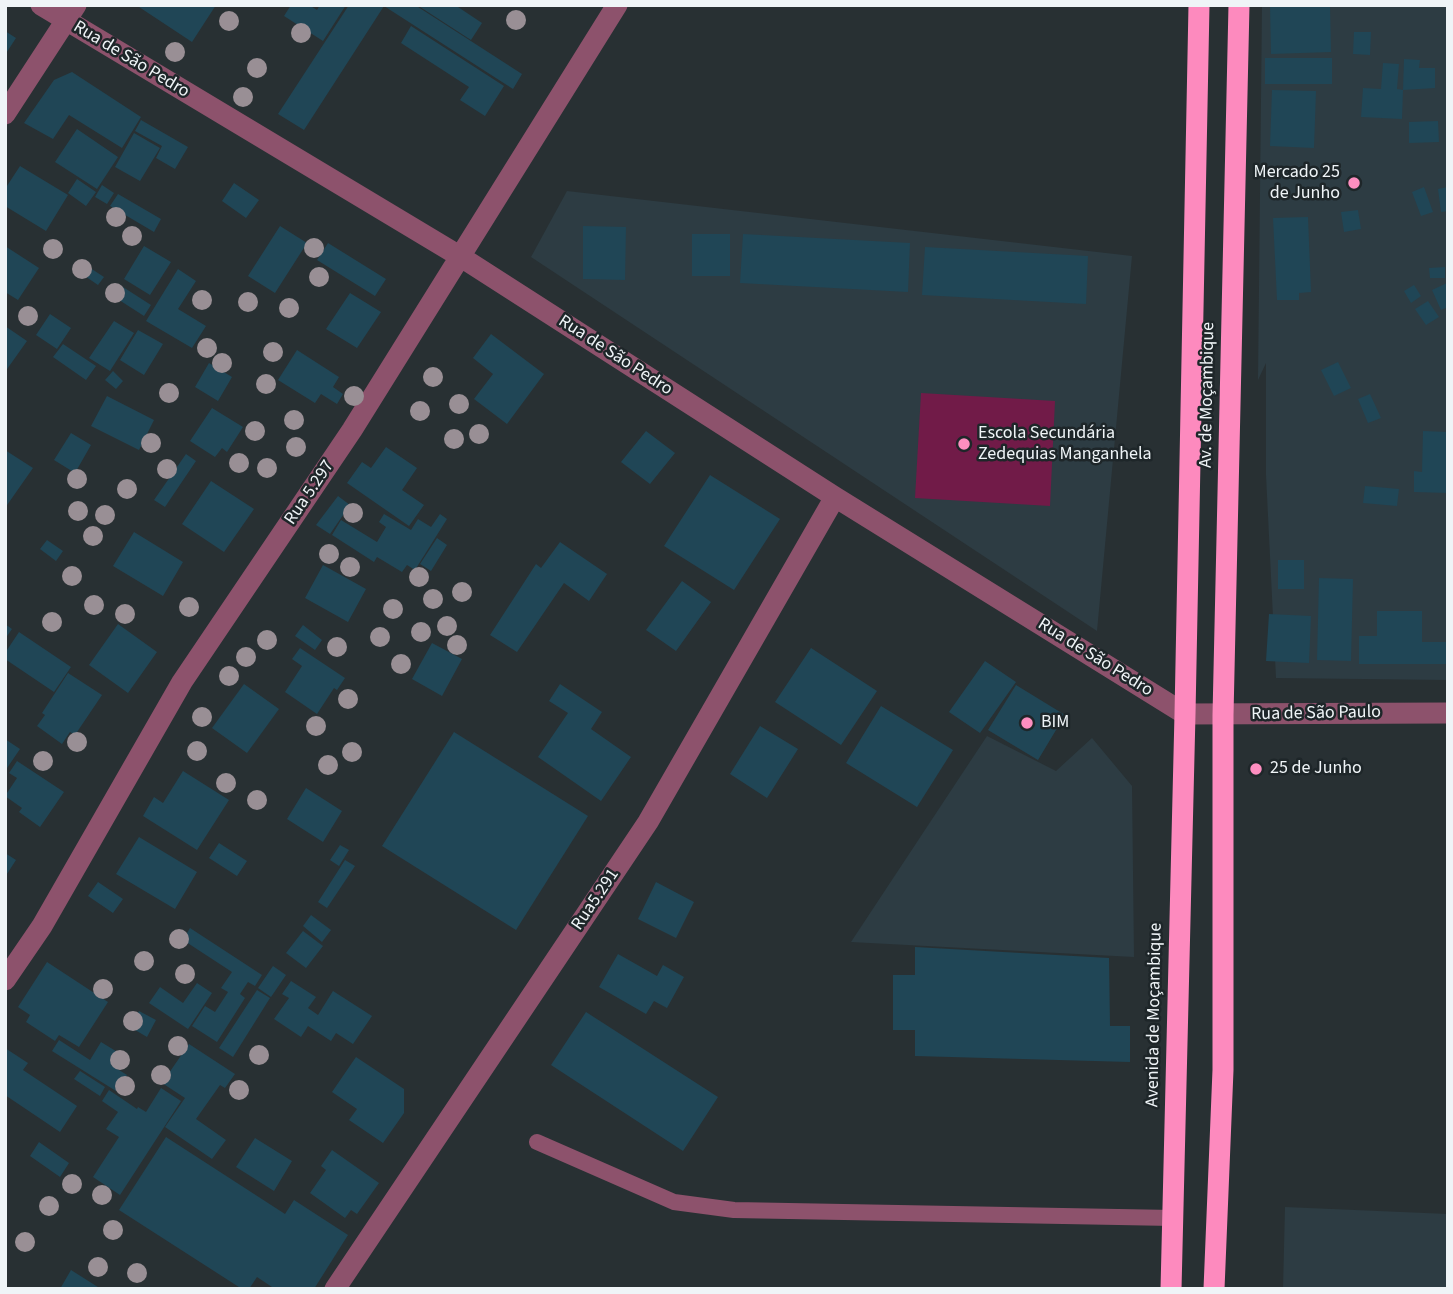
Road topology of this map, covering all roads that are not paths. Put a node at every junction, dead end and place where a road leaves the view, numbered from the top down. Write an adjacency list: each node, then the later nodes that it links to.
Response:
1 (41, 5): 5 (street, Rua de São Pedro)
2 (617, 5): 7 (street, Rua 5.297)
3 (1199, 5): 10 (highway, Av. de Moçambique)
4 (1239, 5): 11 (highway, Av. de Moçambique)
5 (71, 13): 6 (street); 7 (street, Rua de São Pedro)
6 (5, 114)
7 (461, 257): 8 (street, Rua de São Pedro); 13 (street, Rua 5.297)
8 (835, 498): 10 (street, Rua de São Pedro); 16 (street, Rua5.291)
9 (1448, 713): 11 (street, Rua de São Paulo)
10 (1185, 714): 11 (street, Rua de São Paulo); 12 (highway, Av. de Moçambique)
11 (1223, 715): 18 (highway, Av. de Moçambique)
12 (1184, 743): 15 (highway, Avenida de Moçambique)
13 (5, 980)
14 (537, 1142): 15 (lane)
15 (1173, 1218): 17 (highway, Avenida de Moçambique)
16 (335, 1289)
17 (1171, 1289)
18 (1214, 1289)

